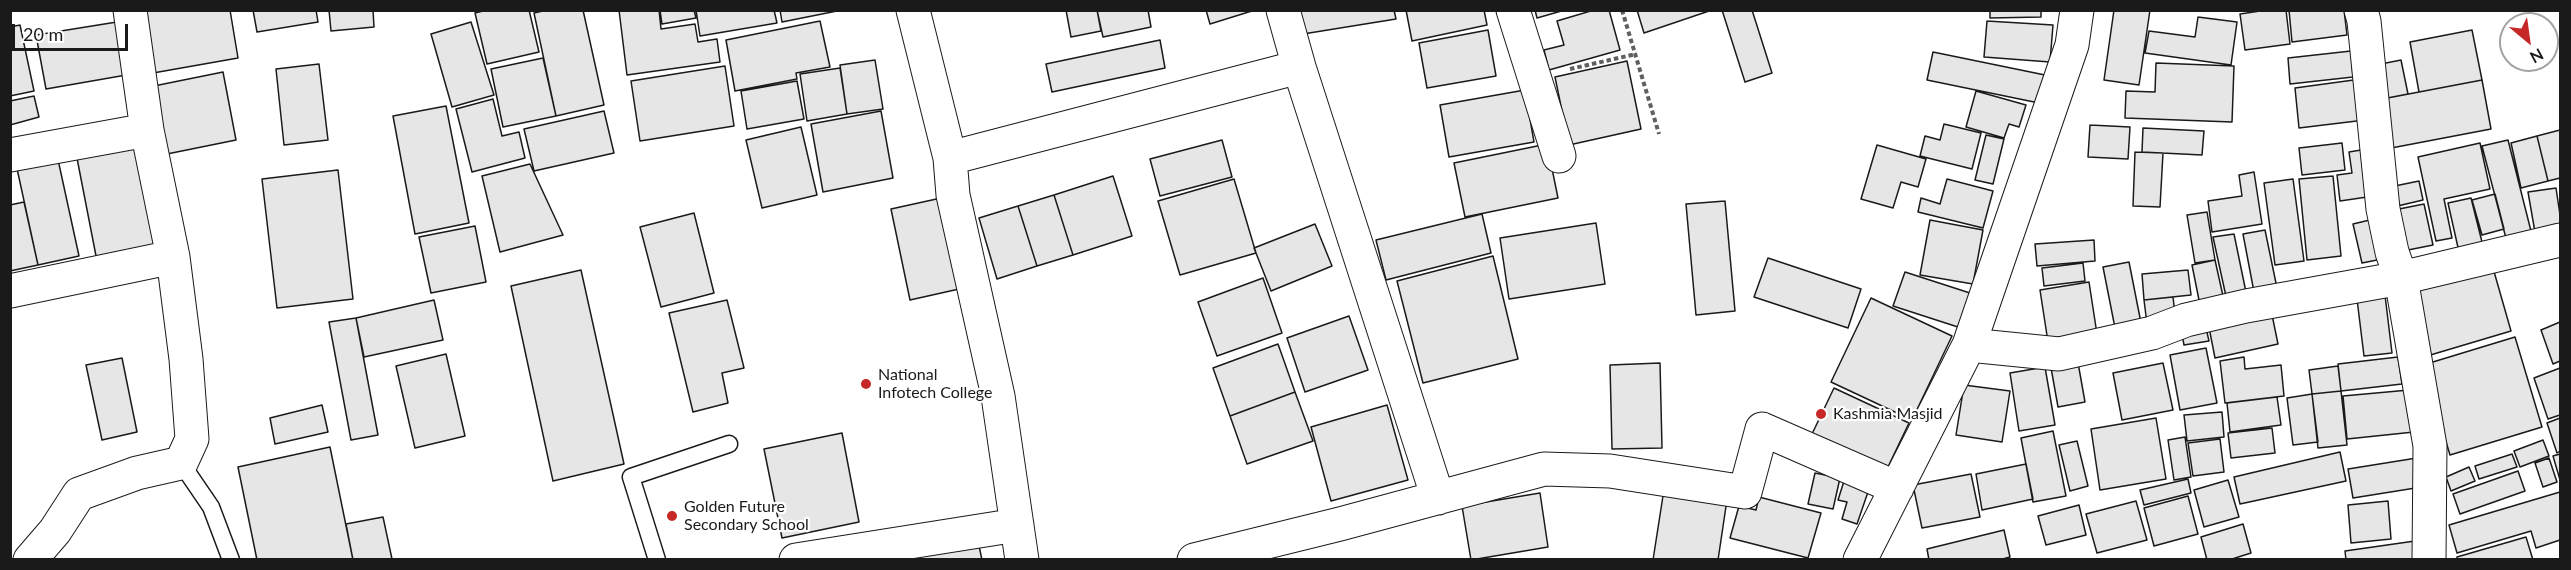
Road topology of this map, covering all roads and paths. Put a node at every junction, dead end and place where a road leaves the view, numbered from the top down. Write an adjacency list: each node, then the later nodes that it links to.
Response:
1 (130, 10): 11 (street)
2 (913, 10): 15 (street)
3 (1283, 10): 9 (street)
4 (1513, 10): 10 (street)
5 (1622, 10): 8 (path)
6 (2077, 10): 20 (street)
7 (2361, 10): 18 (street)
8 (1636, 54): 10 (path); 12 (path)
9 (1299, 67): 15 (street); 24 (street)
10 (1535, 77): 14 (street)
11 (147, 130): 13 (street); 17 (street)
12 (1659, 134)
13 (10, 155)
14 (1559, 156)
15 (950, 159): 25 (street)
16 (2560, 240): 18 (street)
17 (173, 257): 19 (street); 22 (street)
18 (2401, 278): 20 (street); 33 (street)
19 (10, 291)
20 (1969, 345): 23 (street)
21 (729, 444): 28 (lane)
22 (181, 463): 26 (street); 27 (lane)
23 (1897, 488): 24 (street); 32 (street)
24 (1438, 498): 31 (street)
25 (1017, 525): 29 (street); 30 (street)
26 (30, 560)
27 (231, 560)
28 (657, 560)
29 (796, 560)
30 (1022, 560)
31 (1194, 560)
32 (1860, 560)
33 (2429, 560)

